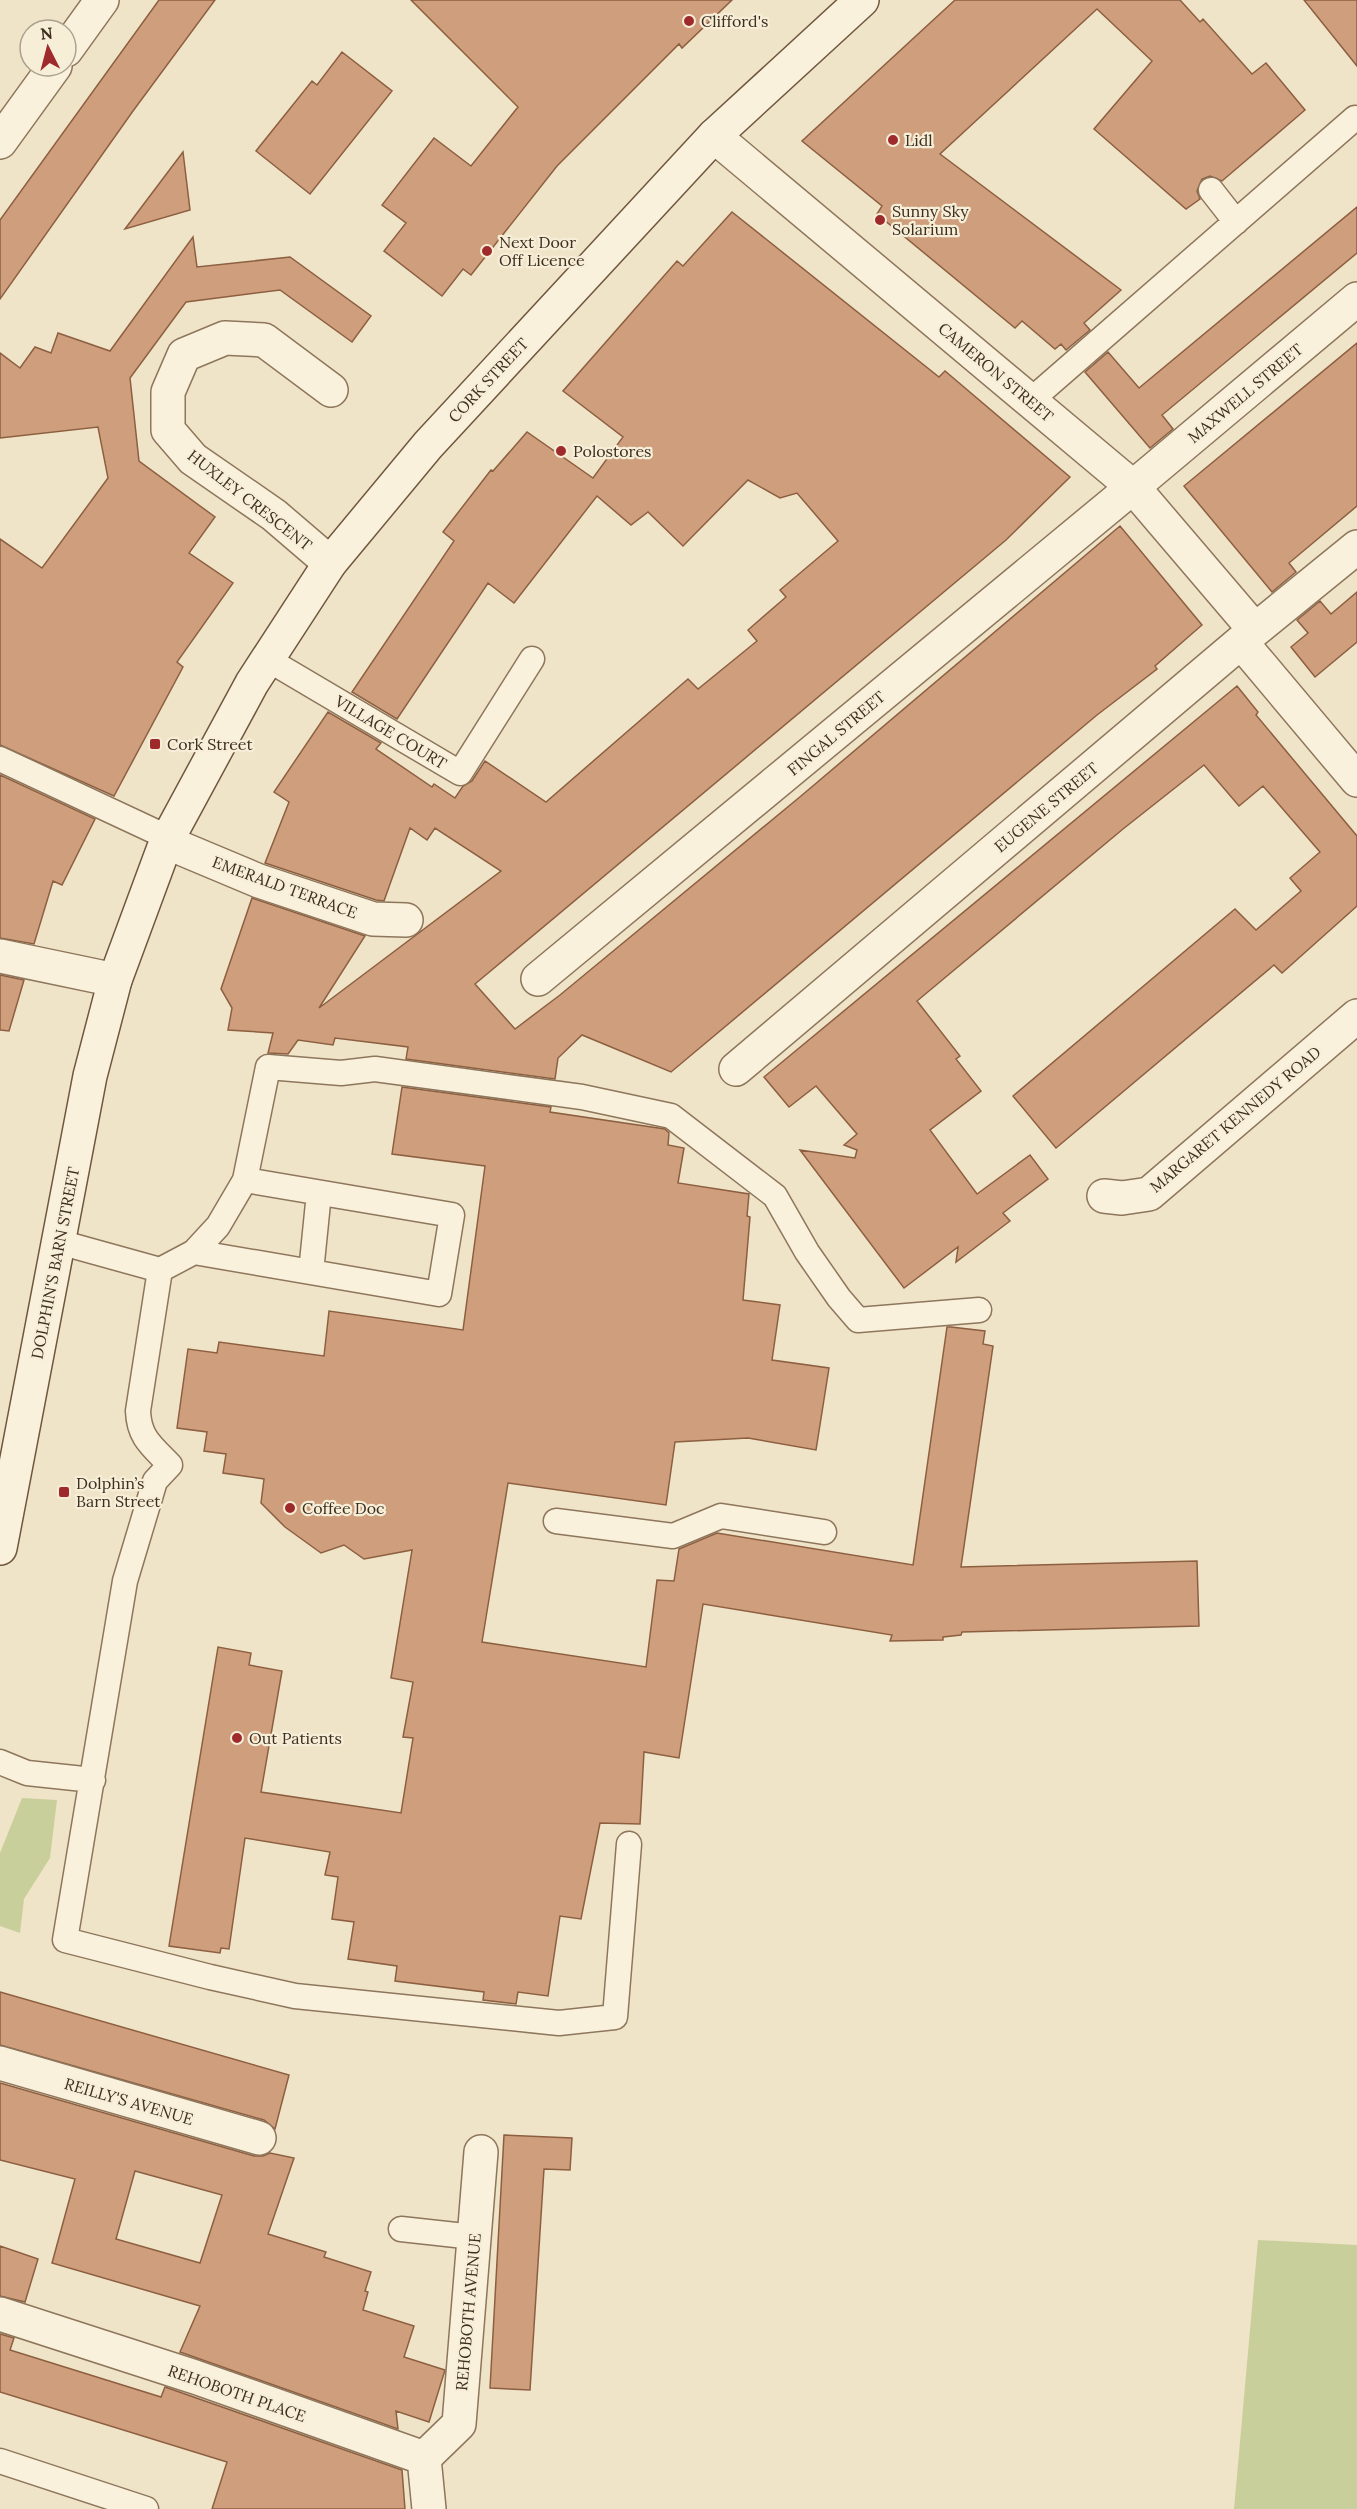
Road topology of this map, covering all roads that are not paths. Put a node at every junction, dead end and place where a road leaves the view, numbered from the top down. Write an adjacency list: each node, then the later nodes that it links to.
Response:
1 (102, 0): 3 (street)
2 (862, 0): 6 (street, CORK STREET)
3 (78, 33)
4 (46, 78): 7 (street)
5 (1355, 118): 9 (lane)
6 (714, 136): 12 (street, CAMERON STREET); 15 (street, CORK STREET)
7 (0, 142)
8 (1211, 190): 9 (lane)
9 (1236, 222): 12 (lane)
10 (1357, 299): 13 (street, MAXWELL STREET)
11 (331, 390): 15 (street, HUXLEY CRESCENT)
12 (1030, 401): 13 (street, CAMERON STREET)
13 (1133, 487): 16 (street, CAMERON STREET); 24 (street, FINGAL STREET)
14 (1357, 547): 16 (street, EUGENE STREET)
15 (330, 563): 17 (street, CORK STREET)
16 (1248, 636): 20 (street, CAMERON STREET); 27 (street, EUGENE STREET)
17 (267, 659): 18 (lane, VILLAGE COURT); 21 (street, CORK STREET)
18 (532, 659)
19 (0, 759): 21 (lane)
20 (1357, 780)
21 (167, 840): 22 (street, EMERALD TERRACE); 25 (street, CORK STREET)
22 (406, 920)
23 (0, 956): 25 (street)
24 (538, 979)
25 (115, 980): 31 (street, DOLPHIN'S BARN STREET)
26 (1357, 1016): 30 (street, MARGARET KENNEDY ROAD)
27 (736, 1069)
28 (245, 1180): 29 (lane); 32 (lane); 35 (lane)
29 (319, 1193): 34 (lane); 34 (lane)
30 (1104, 1196)
31 (59, 1242): 33 (lane); 38 (street, DOLPHIN'S BARN STREET)
32 (194, 1252): 33 (lane); 34 (lane)
33 (160, 1270): 40 (lane)
34 (310, 1272)
35 (979, 1310)
36 (556, 1521): 37 (lane)
37 (824, 1533)
38 (0, 1548)
39 (0, 1762): 40 (lane)
40 (93, 1779): 41 (lane)
41 (629, 1844)
42 (0, 2063): 43 (street, REILLY'S AVENUE)
43 (259, 2138)
44 (481, 2152): 46 (street, REHOBOTH AVENUE)
45 (401, 2229): 46 (lane)
46 (474, 2237): 48 (street, REHOBOTH AVENUE)
47 (0, 2314): 48 (street, REHOBOTH PLACE)
48 (424, 2458): 51 (street)
49 (0, 2460): 50 (lane)
50 (146, 2509)
51 (429, 2509)

